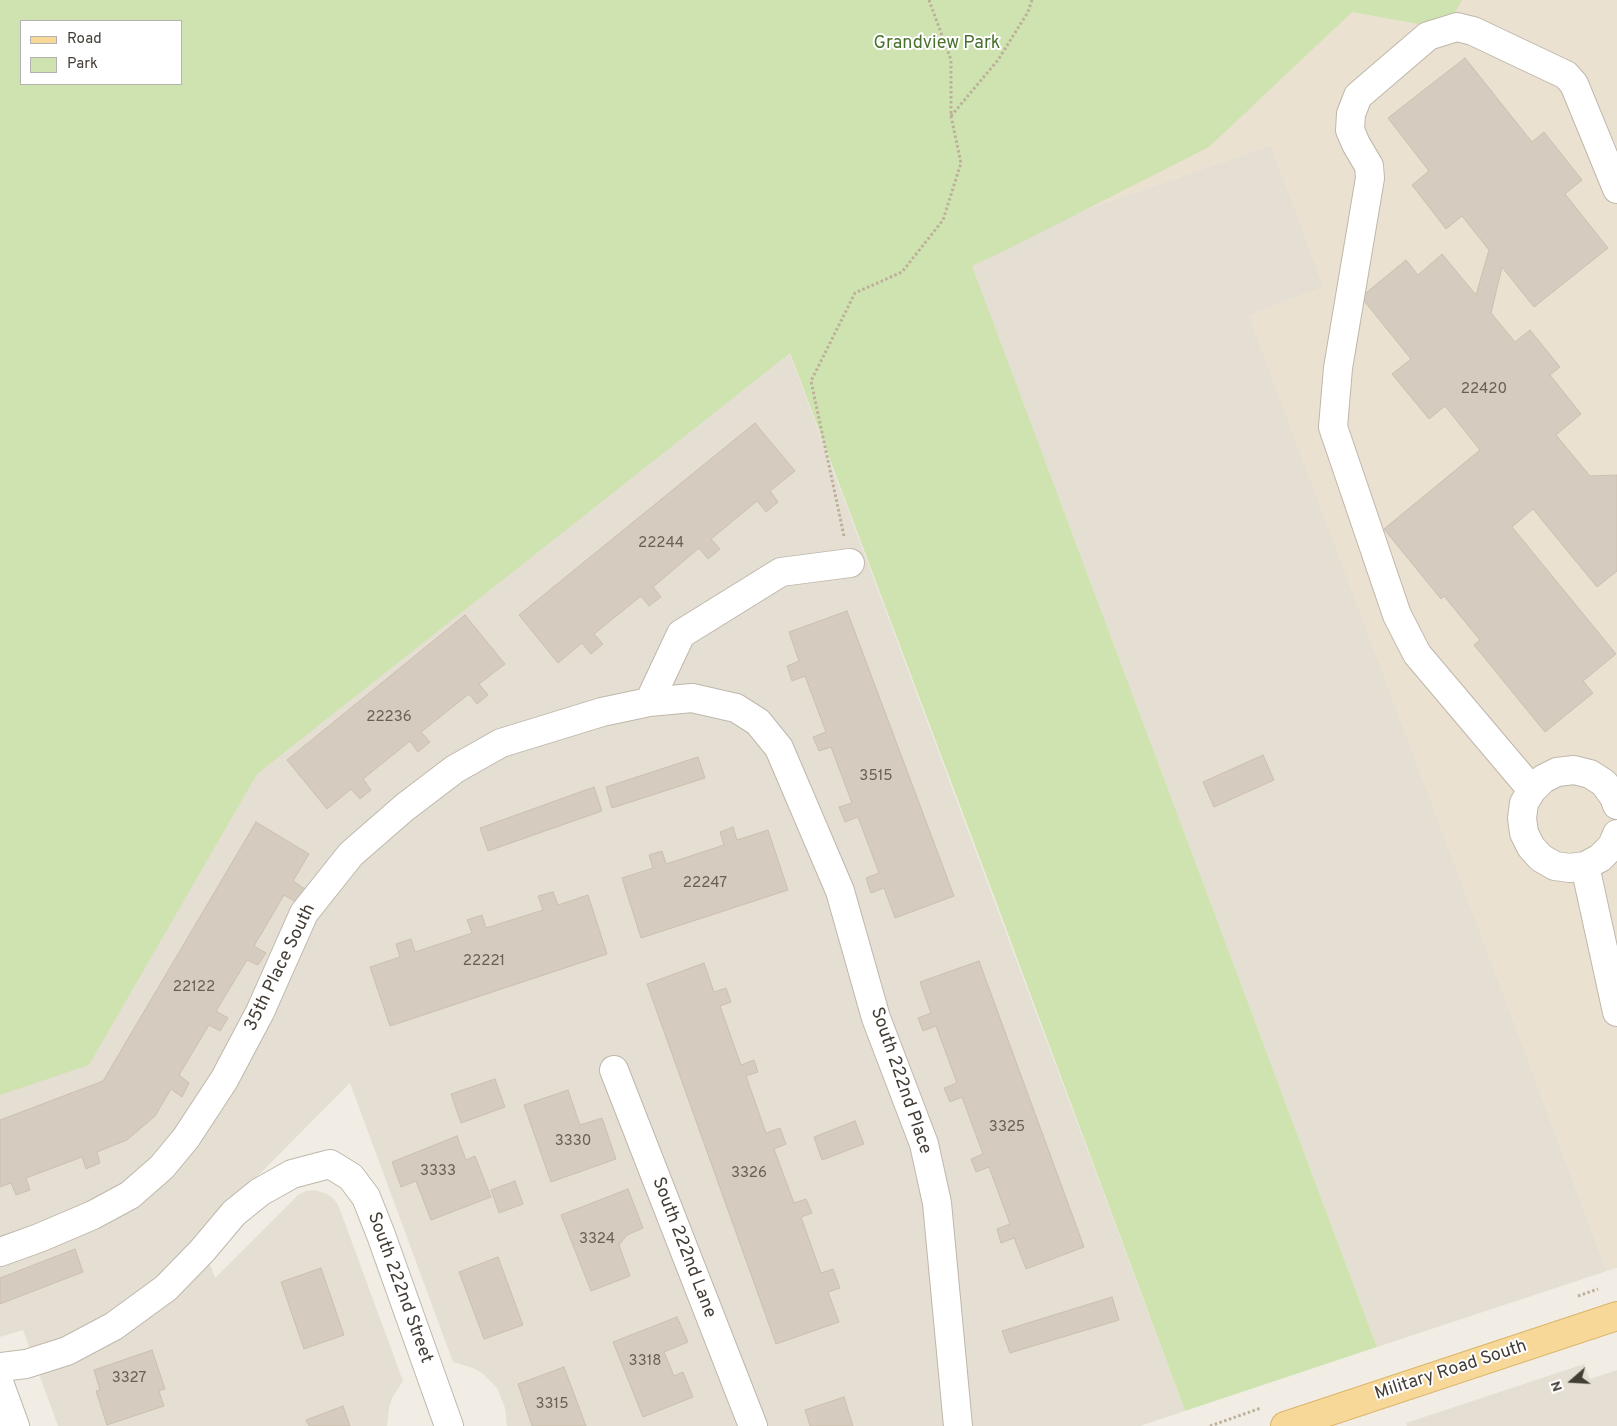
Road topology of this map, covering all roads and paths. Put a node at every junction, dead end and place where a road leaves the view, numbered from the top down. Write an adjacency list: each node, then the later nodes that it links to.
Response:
1 (929, 0): 3 (path)
2 (1032, 0): 3 (path)
3 (951, 116): 5 (path)
4 (1617, 189): 7 (street)
5 (850, 563): 6 (street)
6 (649, 702): 9 (street, 35th Place South); 14 (street, 35th Place South)
7 (1532, 790): 8 (street); 11 (street)
8 (1617, 805)
9 (802, 806): 21 (street, South 222nd Place)
10 (1617, 834): 11 (street)
11 (1585, 866): 12 (street)
12 (1617, 1012)
13 (614, 1070): 20 (street, South 222nd Lane)
14 (0, 1252)
15 (1617, 1316): 22 (main road, Military Road South)
16 (0, 1367): 19 (street, South 222nd Street)
17 (0, 1385): 18 (street)
18 (15, 1426)
19 (448, 1426)
20 (753, 1426)
21 (958, 1426)
22 (1285, 1426)

